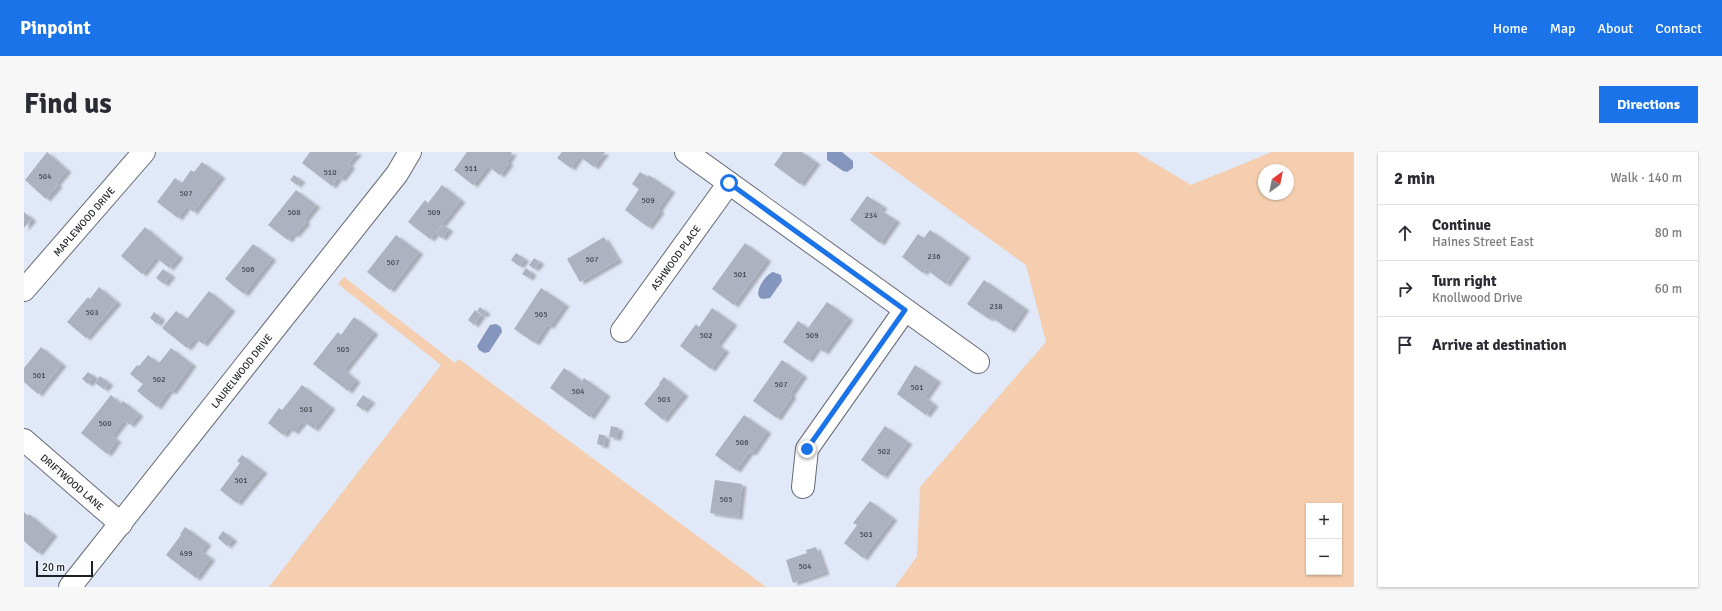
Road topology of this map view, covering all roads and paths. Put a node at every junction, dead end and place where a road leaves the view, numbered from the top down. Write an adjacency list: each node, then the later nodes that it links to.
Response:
1 (144, 152): 5 (street, MAPLEWOOD DRIVE)
2 (410, 152): 11 (street, LAURELWOOD DRIVE)
3 (686, 152): 4 (street)
4 (729, 183): 6 (street); 7 (street, ASHWOOD PLACE)
5 (24, 290)
6 (905, 310): 8 (street); 10 (street)
7 (622, 331)
8 (978, 362)
9 (24, 440): 11 (street, DRIFTWOOD LANE)
10 (803, 487)
11 (121, 524): 12 (street, LAURELWOOD DRIVE)
12 (70, 587)

